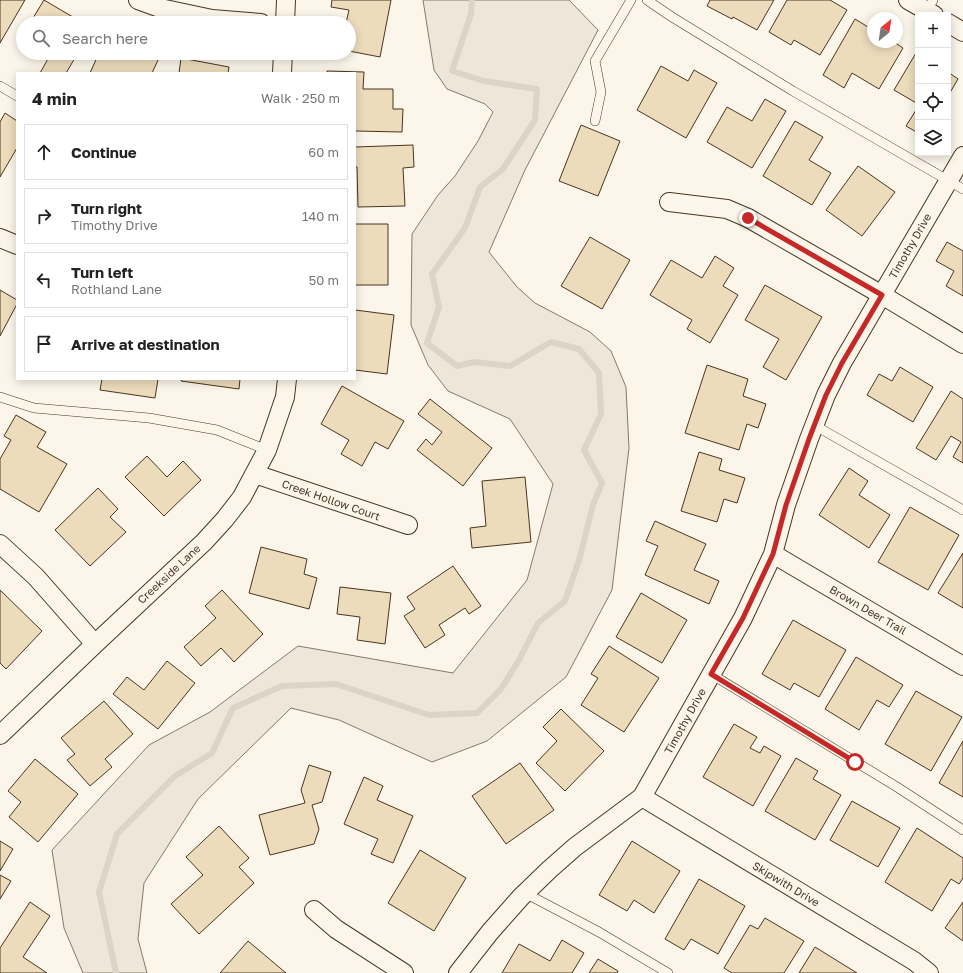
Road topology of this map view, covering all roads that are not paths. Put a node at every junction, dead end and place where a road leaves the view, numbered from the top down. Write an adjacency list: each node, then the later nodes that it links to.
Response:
1 (141, 0): 7 (street)
2 (286, 0): 8 (street)
3 (631, 0): 15 (lane)
4 (647, 0): 17 (lane)
5 (908, 0): 6 (street)
6 (931, 9)
7 (198, 16)
8 (285, 16)
9 (951, 25): 10 (street)
10 (963, 32)
11 (283, 60): 12 (street)
12 (282, 72)
13 (0, 86): 14 (lane)
14 (16, 95)
15 (595, 121)
16 (963, 156): 17 (street, Timothy Drive)
17 (956, 185): 21 (street, Timothy Drive)
18 (669, 202): 21 (street)
19 (0, 238): 20 (street)
20 (16, 245)
21 (882, 295): 22 (street); 25 (street, Timothy Drive)
22 (963, 344)
23 (288, 380): 26 (street, Creekside Lane)
24 (0, 397): 26 (lane)
25 (814, 425): 28 (lane); 31 (street, Timothy Drive)
26 (266, 450): 27 (street, Creekside Lane)
27 (255, 474): 29 (street, Creek Hollow Court); 32 (street, Creekside Lane)
28 (963, 510)
29 (408, 525)
30 (0, 544): 32 (street)
31 (773, 554): 33 (street, Brown Deer Trail); 34 (street, Timothy Drive)
32 (95, 644): 35 (street, Creekside Lane)
33 (963, 666)
34 (711, 674): 36 (street, Timothy Drive); 37 (lane)
35 (0, 735)
36 (642, 797): 38 (street, Timothy Drive); 43 (street, Skipwith Drive)
37 (963, 830)
38 (525, 893): 41 (street, Timothy Drive); 42 (lane)
39 (314, 910): 40 (street)
40 (404, 973)
41 (458, 973)
42 (668, 973)
43 (929, 973)

